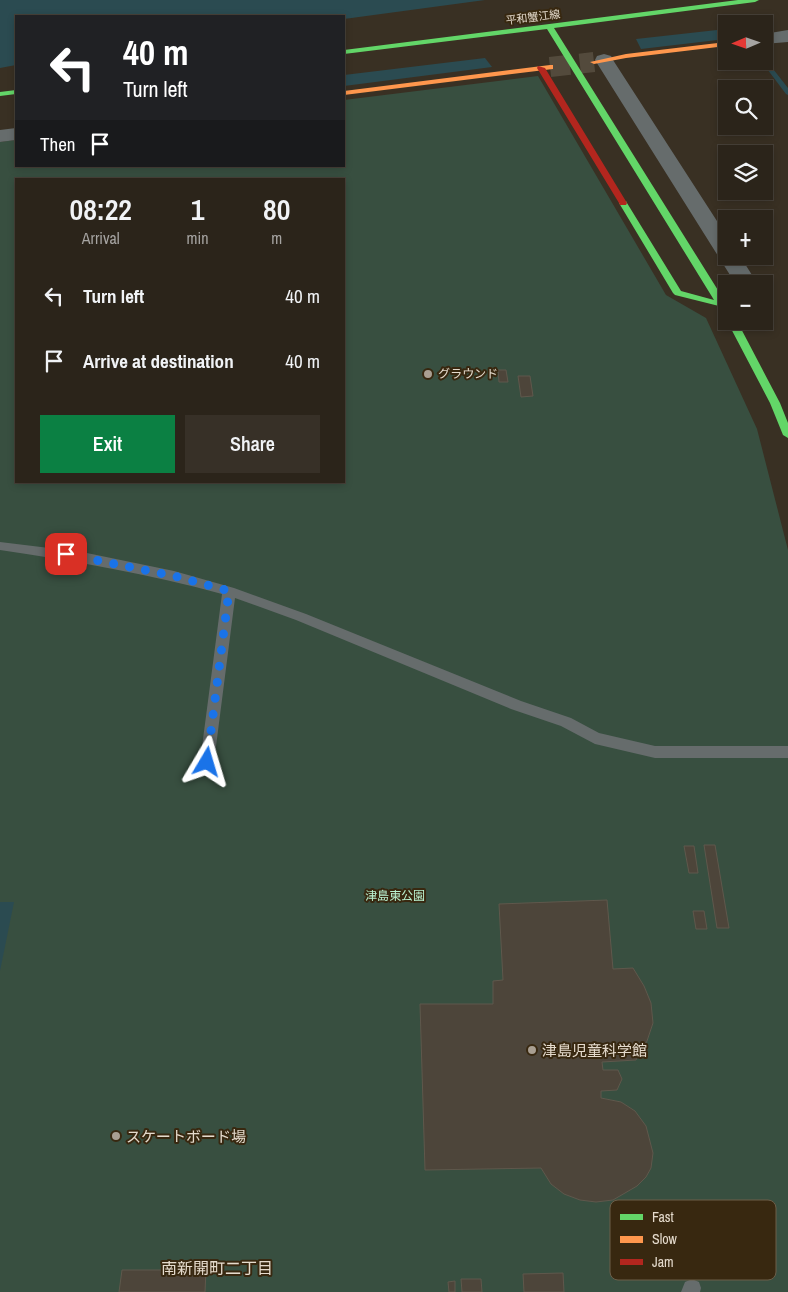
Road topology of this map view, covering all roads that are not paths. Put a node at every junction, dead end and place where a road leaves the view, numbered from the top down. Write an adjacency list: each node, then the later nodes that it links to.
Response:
1 (755, 0): 2 (street, 平和蟹江線)
2 (550, 27): 6 (street, 平和蟹江線); 14 (street)
3 (788, 36): 4 (street)
4 (773, 38)
5 (718, 45): 7 (street)
6 (345, 52)
7 (599, 61): 13 (street)
8 (15, 92): 10 (street)
9 (345, 93): 15 (street)
10 (0, 94)
11 (15, 134): 12 (street)
12 (0, 136)
13 (718, 239)
14 (718, 295)
15 (718, 304)
16 (737, 330): 17 (street)
17 (788, 435)
18 (0, 546): 19 (lane)
19 (229, 591): 20 (lane); 21 (lane)
20 (788, 752)
21 (207, 762)

